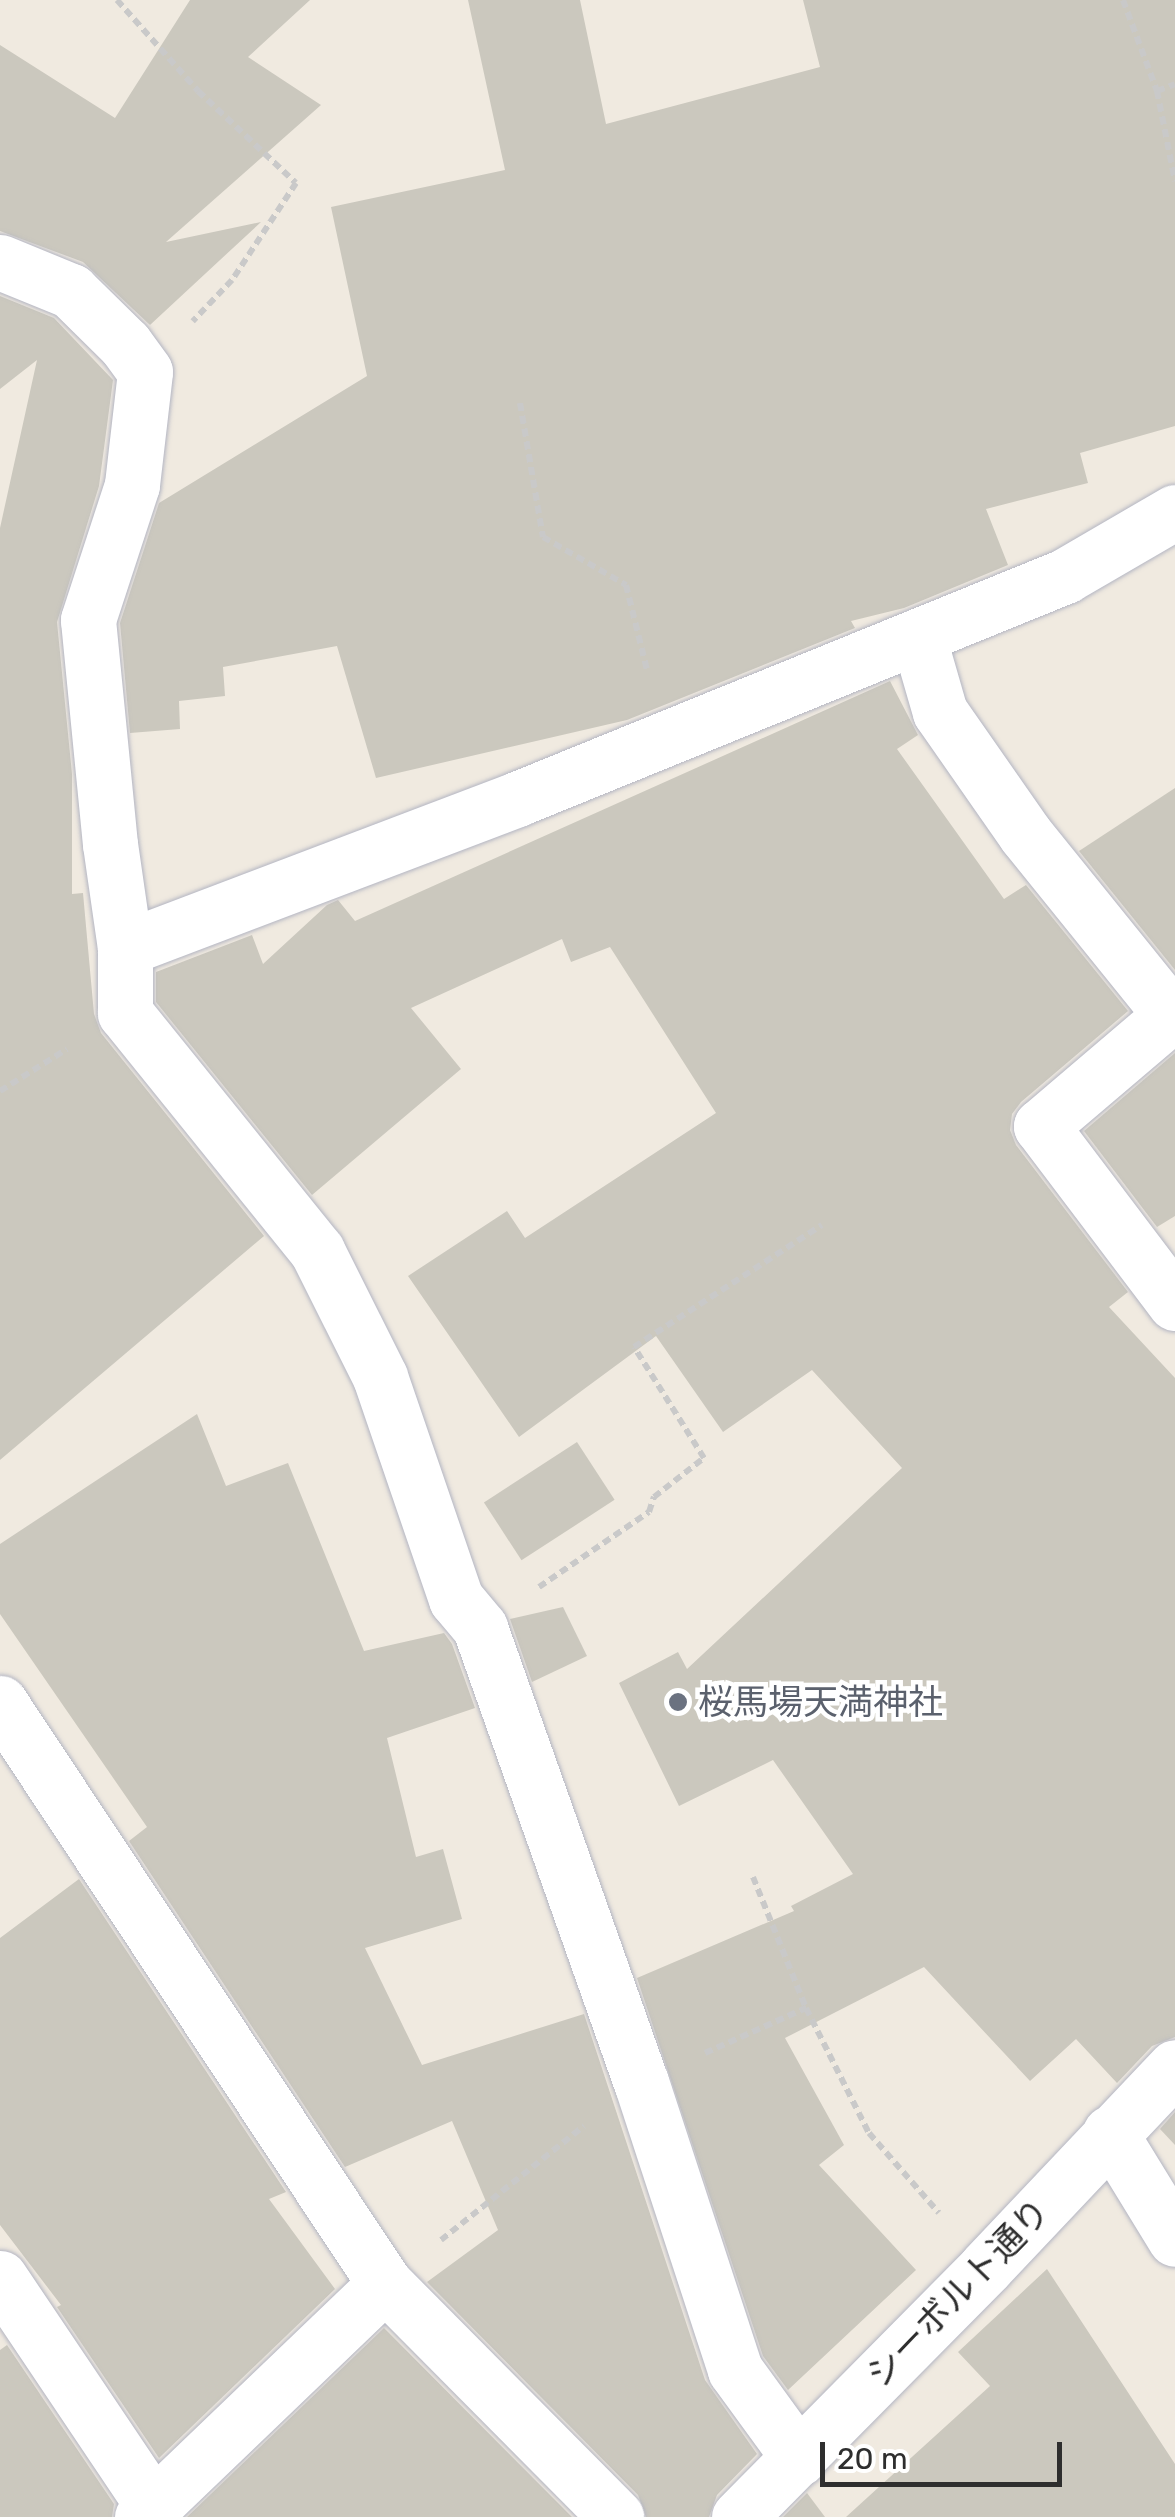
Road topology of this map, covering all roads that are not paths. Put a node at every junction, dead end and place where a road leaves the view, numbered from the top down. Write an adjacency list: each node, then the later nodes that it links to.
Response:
1 (0, 262): 4 (street)
2 (1175, 512): 3 (street)
3 (918, 636): 4 (street); 5 (street)
4 (125, 948): 13 (street)
5 (1173, 1013): 6 (street)
6 (1175, 1303)
7 (0, 1703): 12 (street)
8 (1175, 2067): 9 (street, シーボルト通り)
9 (1110, 2134): 10 (street); 13 (street, シーボルト通り)
10 (1175, 2238)
11 (0, 2278): 14 (street)
12 (385, 2284): 14 (street); 15 (street)
13 (800, 2458): 16 (street, シーボルト通り)
14 (148, 2512)
15 (616, 2517)
16 (738, 2517)

